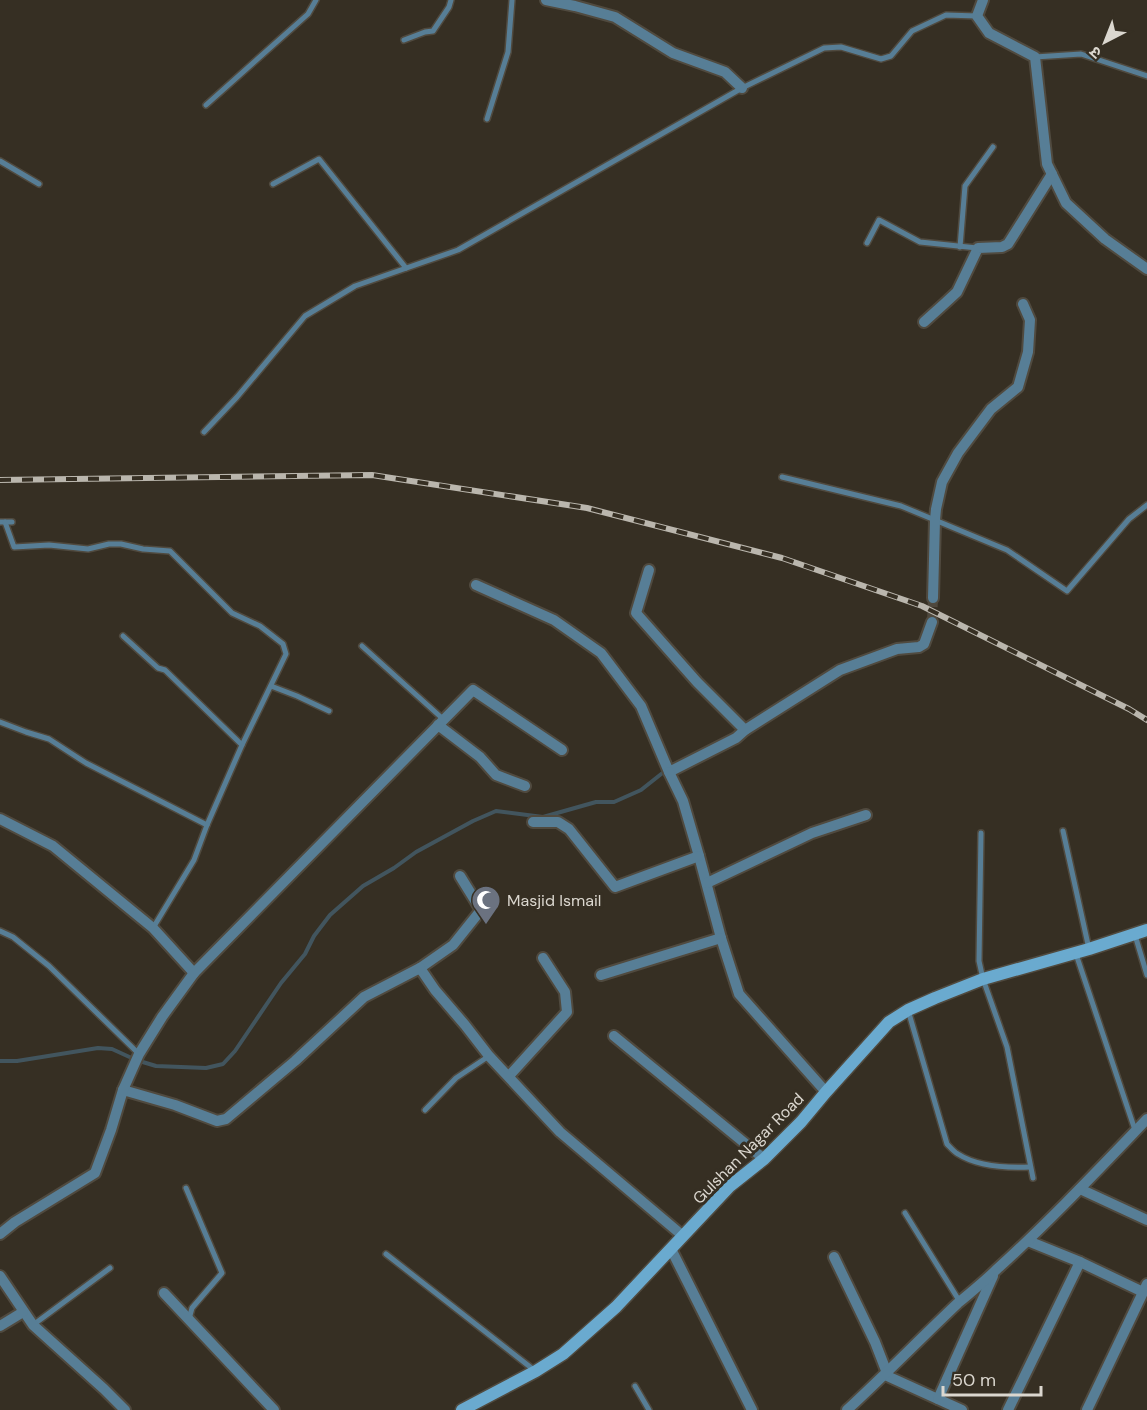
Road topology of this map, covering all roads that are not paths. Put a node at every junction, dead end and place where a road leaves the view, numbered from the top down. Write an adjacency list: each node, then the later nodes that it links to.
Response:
1 (316, 0): 11 (lane)
2 (451, 0): 7 (lane)
3 (512, 0): 12 (lane)
4 (546, 0): 10 (street)
5 (983, 0): 6 (street)
6 (976, 16): 8 (street); 10 (lane)
7 (404, 40)
8 (1035, 57): 9 (lane); 15 (street)
9 (1147, 76)
10 (742, 88): 21 (lane)
11 (206, 105)
12 (487, 119)
13 (993, 147): 19 (lane)
14 (0, 161): 16 (lane)
15 (1052, 174): 20 (street); 22 (street)
16 (39, 184)
17 (273, 184): 21 (lane)
18 (867, 243): 19 (lane)
19 (960, 247): 20 (lane)
20 (978, 248): 24 (street)
21 (406, 268): 25 (lane)
22 (1147, 269)
23 (1023, 304): 28 (street)
24 (924, 322)
25 (204, 432)
26 (782, 477): 28 (lane)
27 (1147, 505): 28 (lane)
28 (935, 520): 33 (street)
29 (2, 522): 30 (lane); 37 (lane)
30 (12, 522)
31 (649, 570): 41 (street)
32 (476, 585): 44 (street)
33 (933, 598)
34 (932, 622): 41 (street)
35 (123, 636): 42 (lane)
36 (362, 646): 40 (lane)
37 (271, 686): 38 (lane); 42 (lane)
38 (329, 711)
39 (0, 722): 49 (lane)
40 (440, 722): 43 (street); 45 (street); 63 (street)
41 (746, 730): 44 (street)
42 (242, 745): 49 (lane)
43 (562, 750)
44 (669, 772): 52 (street)
45 (525, 786)
46 (866, 815): 54 (street)
47 (0, 819): 55 (street)
48 (533, 822): 52 (street)
49 (207, 825): 55 (lane)
50 (1063, 831): 59 (lane)
51 (981, 833): 66 (lane)
52 (699, 856): 54 (street)
53 (460, 876): 62 (street)
54 (707, 884): 58 (street)
55 (153, 927): 63 (street)
56 (0, 931): 69 (lane)
57 (1141, 932): 59 (street, Gulshan Nagar Road); 65 (lane)
58 (721, 938): 64 (street); 73 (street)
59 (1089, 949): 60 (street, Gulshan Nagar Road)
60 (1075, 953): 66 (street, Gulshan Nagar Road); 76 (lane)
61 (543, 958): 71 (street)
62 (420, 968): 70 (street); 72 (street)
63 (194, 973): 69 (street)
64 (601, 975)
65 (1147, 975)
66 (983, 979): 67 (street, Gulshan Nagar Road); 78 (lane)
67 (908, 1010): 73 (street, Gulshan Nagar Road); 78 (lane)
68 (614, 1036): 77 (street)
69 (139, 1054): 72 (street)
70 (489, 1056): 71 (street); 74 (lane)
71 (509, 1076): 85 (street)
72 (123, 1090): 84 (street)
73 (826, 1092): 77 (street, Gulshan Nagar Road)
74 (425, 1110)
75 (1147, 1119): 76 (street)
76 (1135, 1131): 81 (street)
77 (764, 1159): 85 (street, Gulshan Nagar Road)
78 (1030, 1167): 79 (lane)
79 (1033, 1178)
80 (186, 1188): 98 (lane)
81 (1080, 1189): 83 (street); 86 (street)
82 (905, 1213): 96 (lane)
83 (1147, 1221)
84 (0, 1234)
85 (683, 1236): 87 (street, Gulshan Nagar Road)
86 (1028, 1241): 90 (street); 92 (street)
87 (671, 1250): 101 (street, Gulshan Nagar Road); 109 (street)
88 (386, 1254): 101 (lane)
89 (834, 1257): 102 (street)
90 (1080, 1262): 94 (street); 112 (street)
91 (110, 1268): 99 (lane)
92 (995, 1272): 96 (street); 104 (street)
93 (0, 1276): 97 (street)
94 (1145, 1288): 113 (street)
95 (164, 1293): 98 (street)
96 (960, 1302): 102 (street)
97 (23, 1312): 99 (street); 100 (street)
98 (189, 1320): 106 (street)
99 (33, 1325): 105 (street)
100 (0, 1326)
101 (536, 1371): 107 (street, Gulshan Nagar Road)
102 (886, 1374): 104 (street); 110 (street)
103 (634, 1386): 108 (lane)
104 (938, 1399): 111 (street)
105 (125, 1410)
106 (274, 1410)
107 (462, 1410)
108 (649, 1410)
109 (752, 1410)
110 (847, 1410)
111 (962, 1410)
112 (1008, 1410)
113 (1087, 1410)

